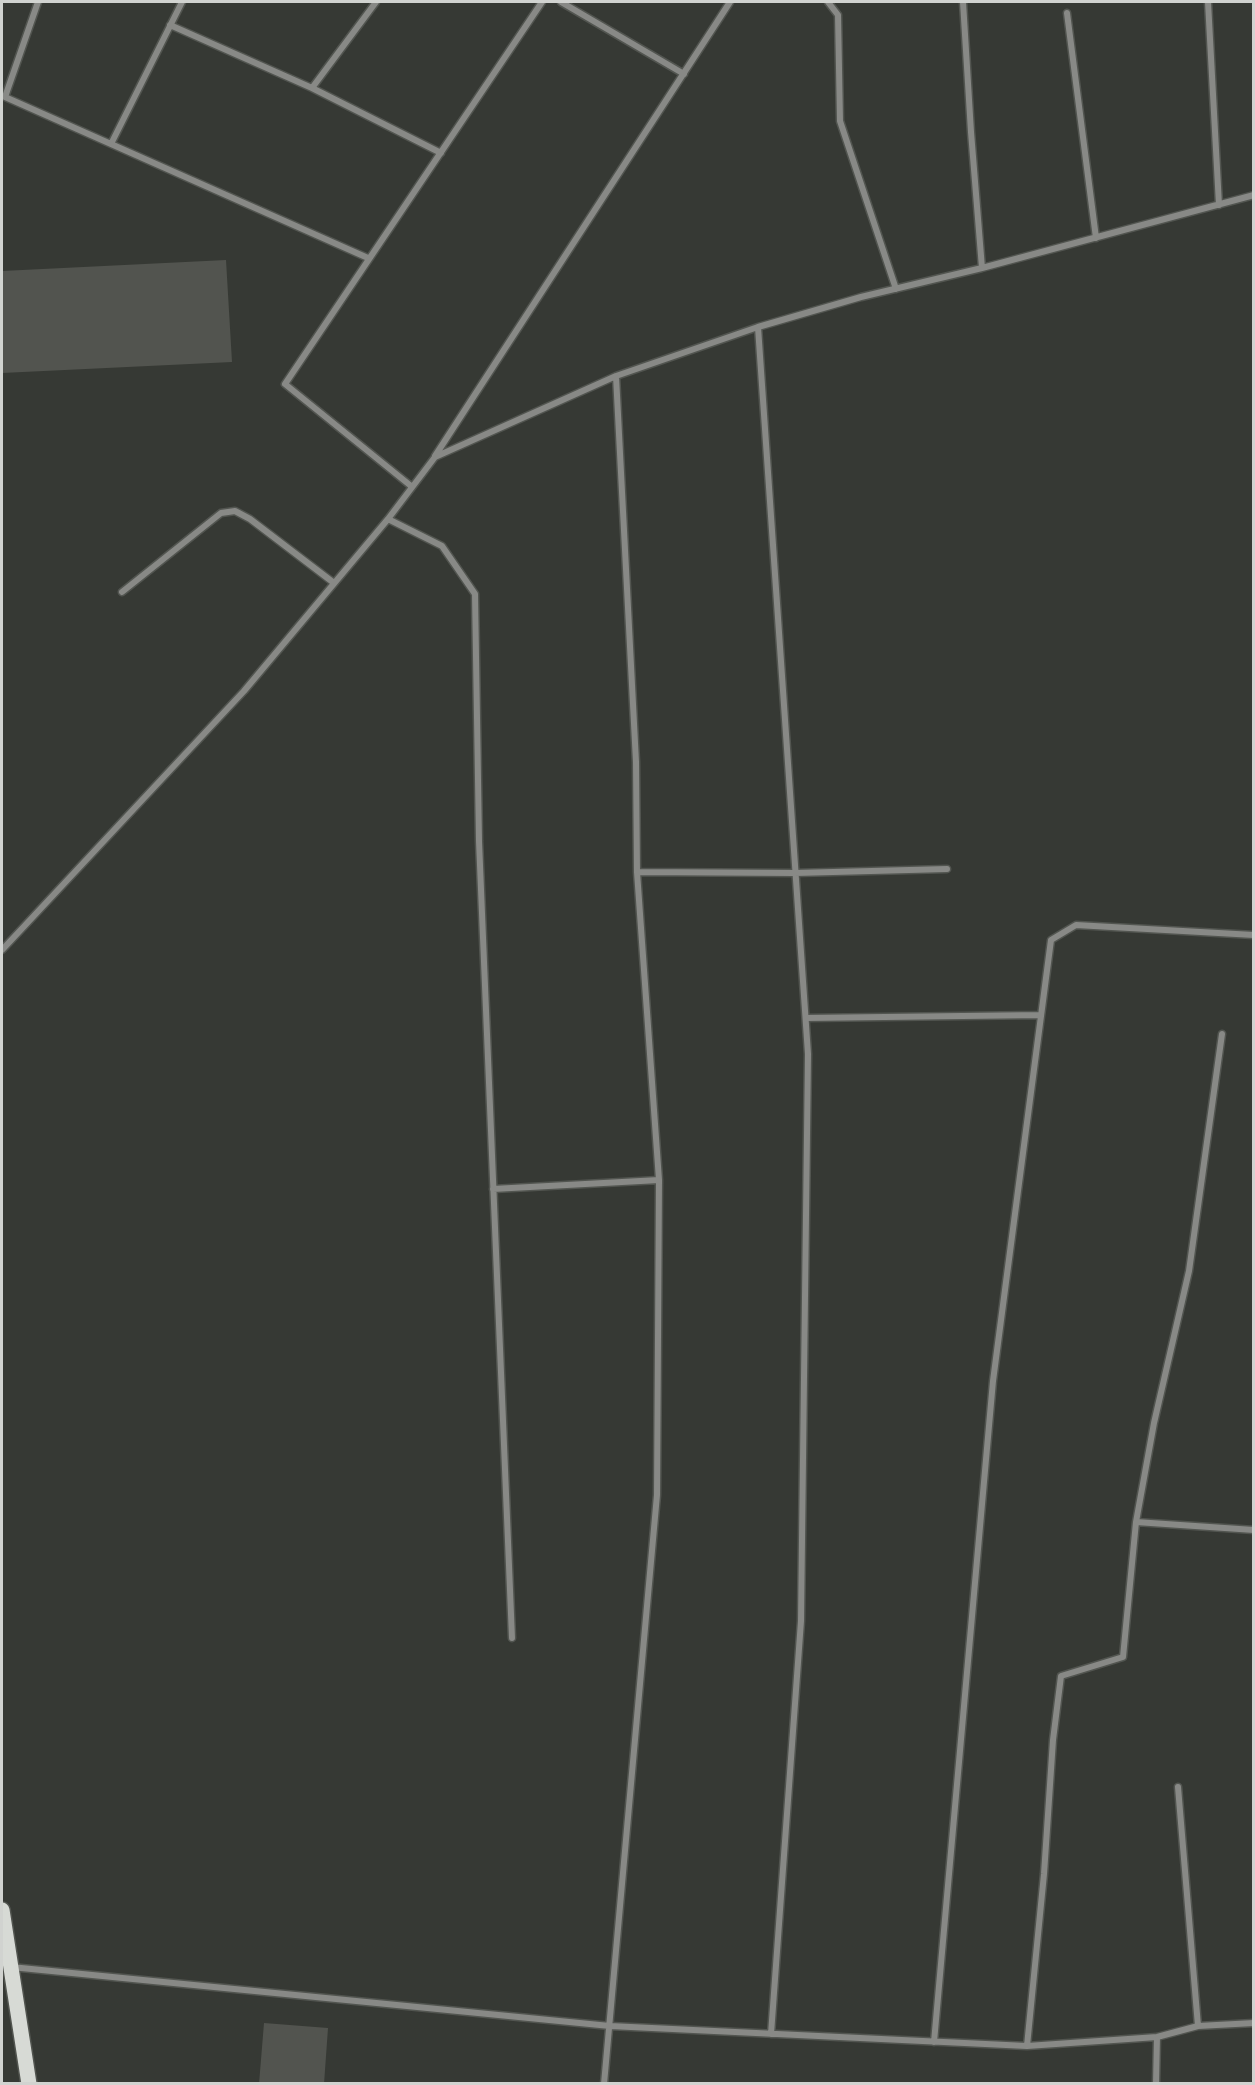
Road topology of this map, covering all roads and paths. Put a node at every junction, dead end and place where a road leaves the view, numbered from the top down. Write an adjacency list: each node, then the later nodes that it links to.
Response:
1 (38, 2): 14 (street)
2 (182, 2): 11 (street)
3 (376, 2): 13 (street)
4 (542, 2): 16 (street)
5 (561, 2): 12 (street)
6 (730, 2): 12 (street)
7 (828, 2): 22 (street)
8 (963, 2): 21 (street)
9 (1208, 2): 18 (street)
10 (1067, 13): 19 (street)
11 (170, 25): 13 (street); 15 (street)
12 (684, 74): 25 (street)
13 (312, 88): 16 (street)
14 (3, 97): 15 (street)
15 (111, 144): 20 (street)
16 (441, 153): 20 (street)
17 (1254, 195): 18 (street)
18 (1219, 205): 19 (street)
19 (1096, 238): 21 (street)
20 (368, 258): 26 (street)
21 (982, 268): 22 (street)
22 (896, 289): 23 (street)
23 (758, 327): 24 (street); 32 (street)
24 (616, 376): 25 (street); 31 (street)
25 (435, 457): 26 (street)
26 (411, 486): 27 (street)
27 (388, 519): 28 (street); 39 (street)
28 (334, 583): 29 (street); 34 (street)
29 (122, 592)
30 (947, 869): 32 (street)
31 (637, 872): 32 (street); 38 (street)
32 (795, 873): 36 (street)
33 (1254, 934): 35 (street)
34 (2, 950)
35 (1041, 1015): 36 (street); 51 (street)
36 (806, 1018): 49 (street)
37 (1222, 1034): 40 (street)
38 (659, 1180): 39 (street); 47 (street)
39 (493, 1189): 42 (street)
40 (1136, 1522): 41 (street); 52 (street)
41 (1254, 1530)
42 (512, 1638)
43 (1178, 1787): 48 (street)
44 (2, 1910): 45 (main road)
45 (10, 1967): 47 (street); 53 (main road)
46 (1254, 2023): 48 (street)
47 (610, 2026): 49 (street); 54 (street)
48 (1198, 2026): 50 (street)
49 (771, 2034): 51 (street)
50 (1157, 2037): 52 (street); 55 (street)
51 (934, 2042): 52 (street)
52 (1027, 2046)
53 (29, 2084)
54 (604, 2084)
55 (1156, 2084)

